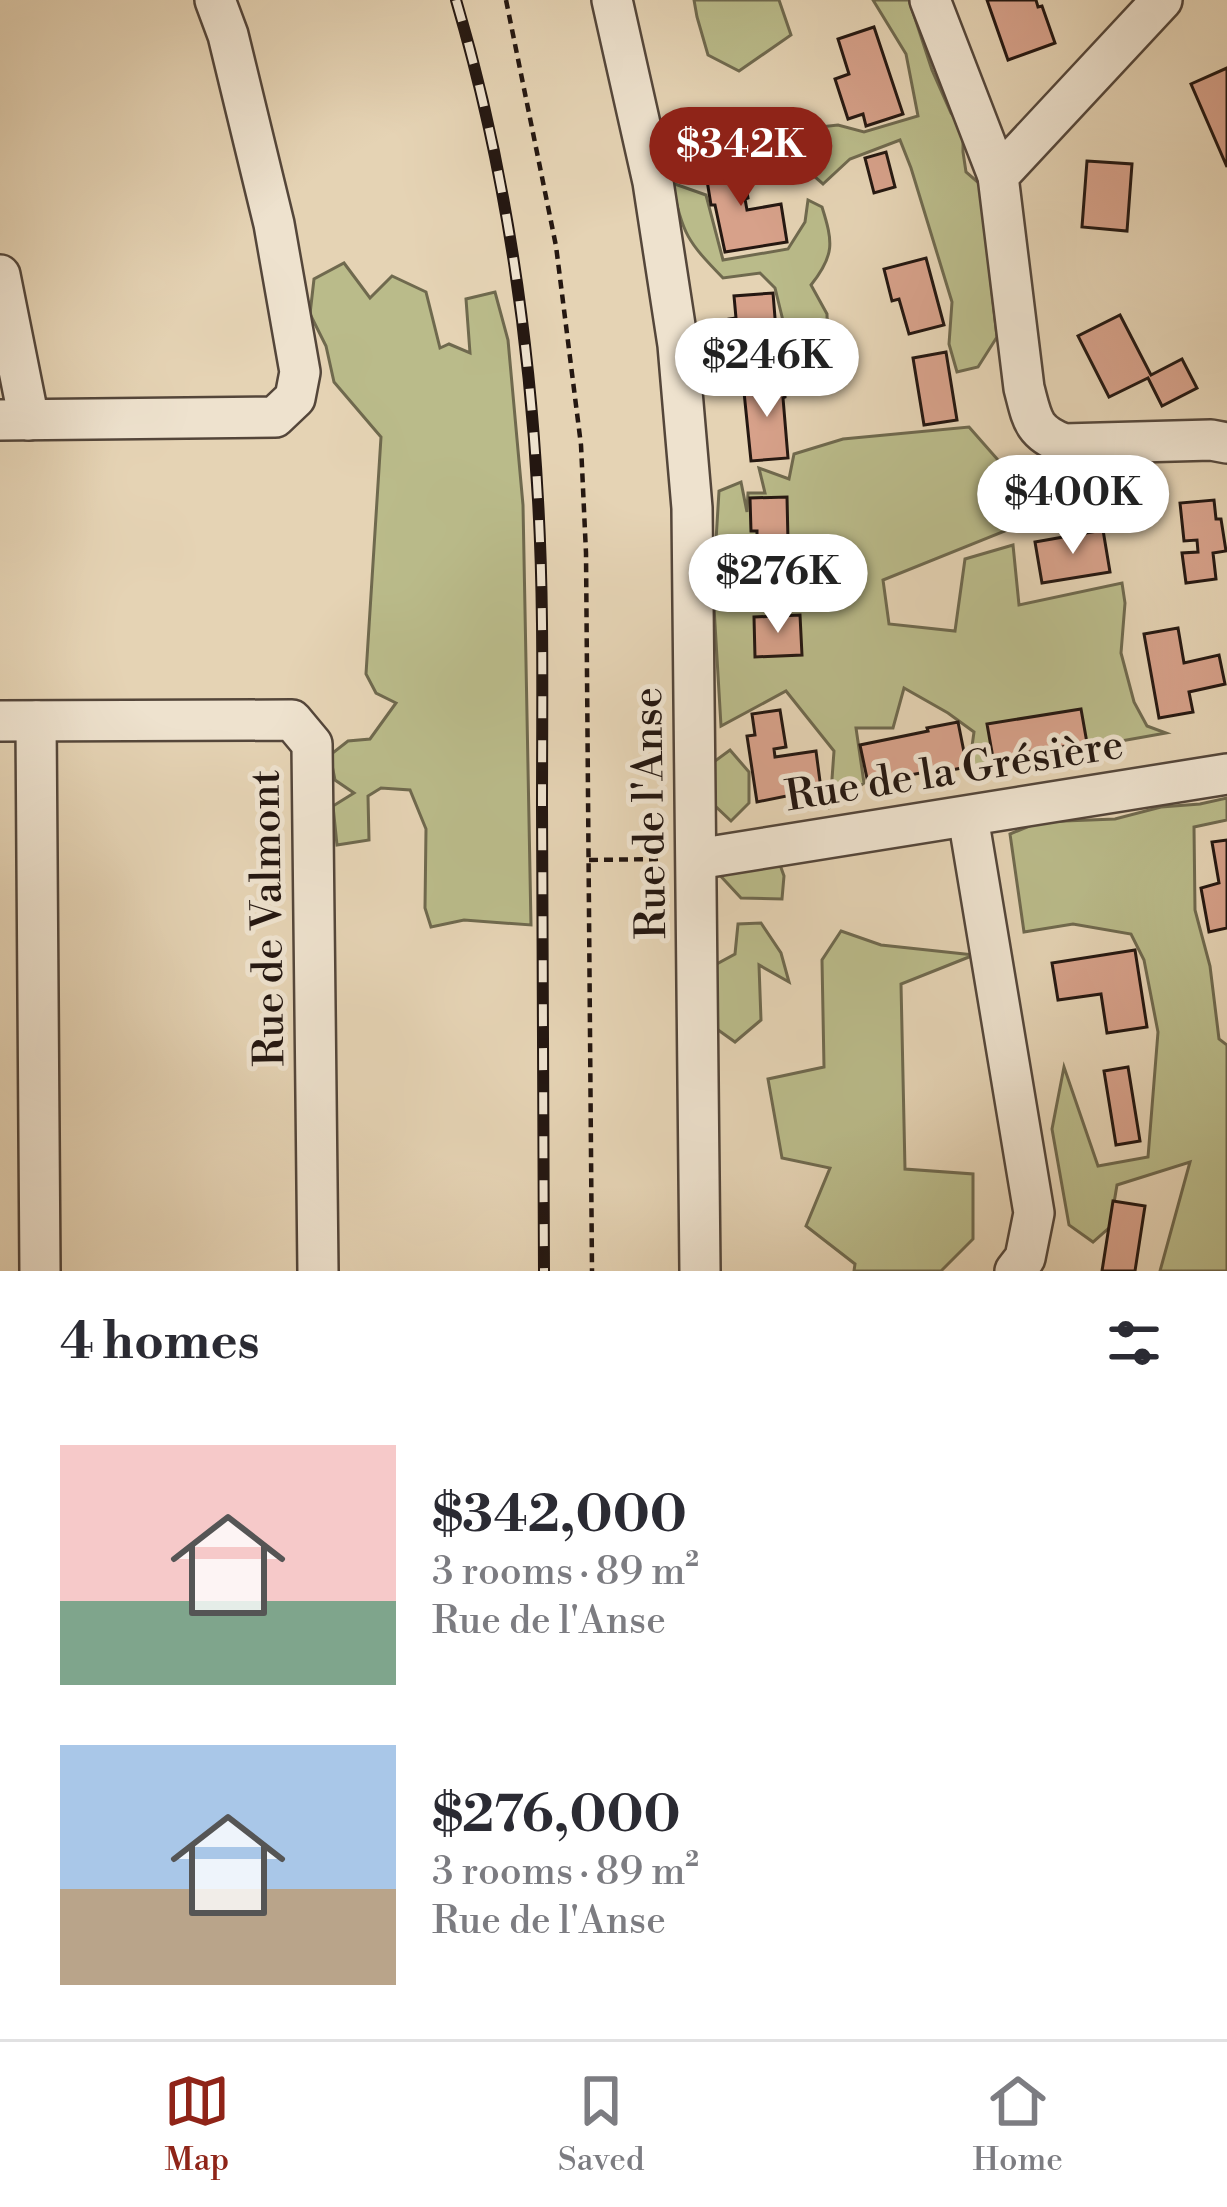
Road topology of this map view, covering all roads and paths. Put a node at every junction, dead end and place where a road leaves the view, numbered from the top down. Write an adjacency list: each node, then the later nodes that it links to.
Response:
1 (215, 0): 8 (street)
2 (506, 0): 14 (path)
3 (612, 0): 13 (street, Rue de l'Anse)
4 (930, 0): 6 (street)
5 (1162, 0): 6 (street)
6 (998, 176): 9 (street)
7 (0, 275): 8 (street)
8 (14, 420)
9 (1227, 443)
10 (18, 721): 15 (street); 16 (street, Rue de Valmont)
11 (1227, 774): 12 (street, Rue de la Grésière)
12 (968, 817): 13 (street, Rue de la Grésière); 19 (street)
13 (697, 859): 14 (path); 18 (street, Rue de l'Anse)
14 (589, 860): 17 (path)
15 (40, 1271)
16 (317, 1271)
17 (592, 1271)
18 (700, 1271)
19 (1015, 1271)

